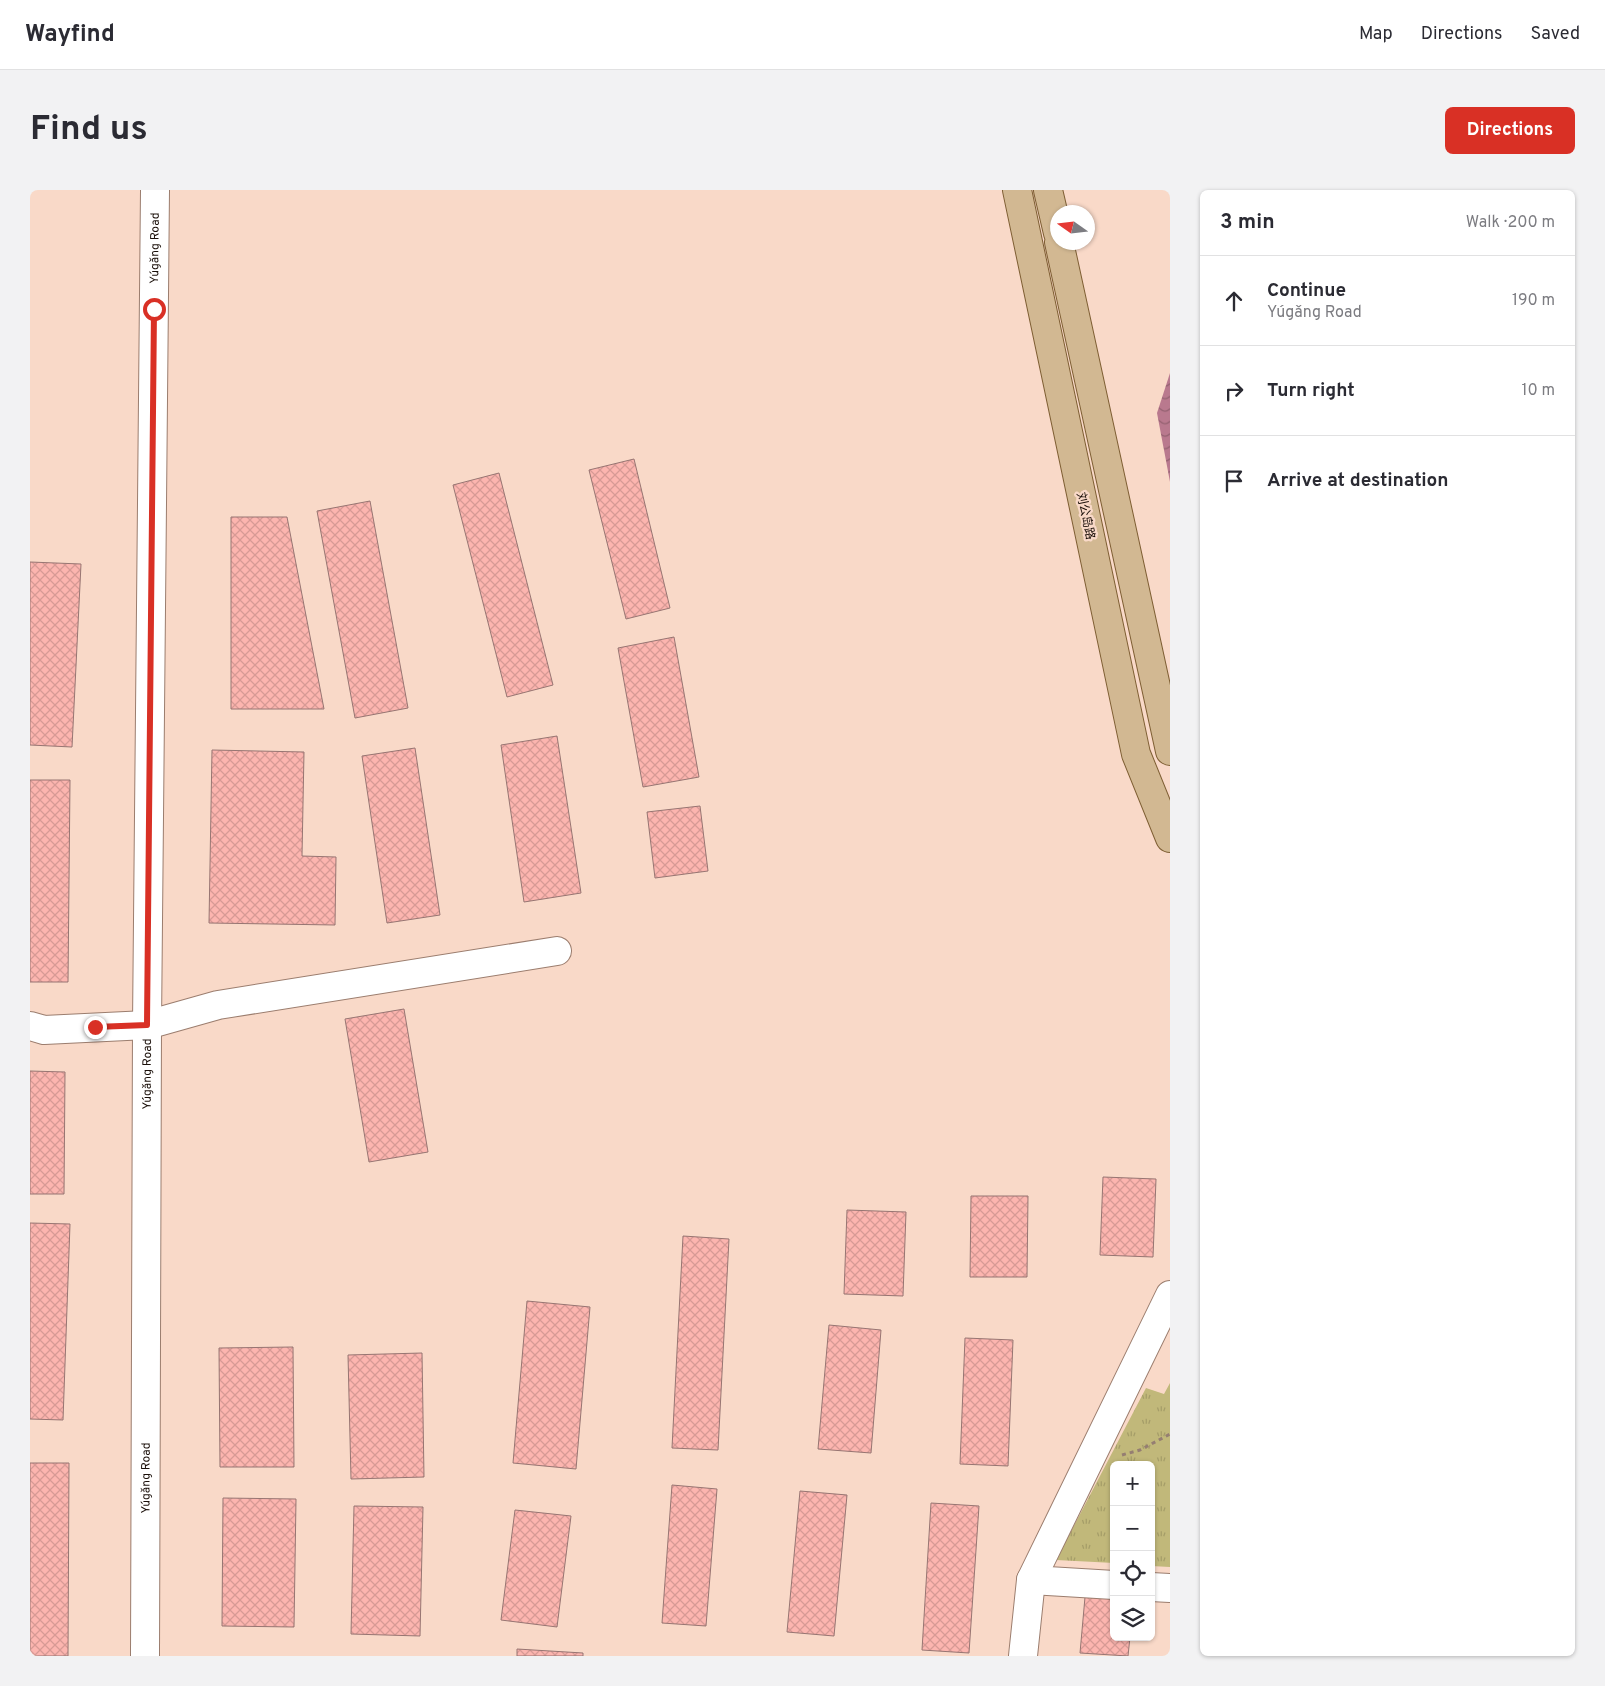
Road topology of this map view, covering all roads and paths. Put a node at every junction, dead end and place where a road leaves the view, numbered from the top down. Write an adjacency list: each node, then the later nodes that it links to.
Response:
1 (155, 190): 9 (street, Yúgǎng Road)
2 (1017, 190): 7 (main road, 刘公岛路)
3 (1048, 190): 4 (main road)
4 (1051, 205)
5 (1062, 250): 6 (main road)
6 (1170, 751)
7 (1170, 838)
8 (557, 951): 9 (street)
9 (147, 1025): 10 (street); 18 (street, Yúgǎng Road)
10 (30, 1026)
11 (1170, 1295): 14 (street)
12 (1170, 1434): 13 (path)
13 (1117, 1456)
14 (1031, 1580): 15 (street); 19 (street)
15 (1110, 1585)
16 (1155, 1587): 17 (street)
17 (1170, 1588)
18 (145, 1656)
19 (1023, 1656)

